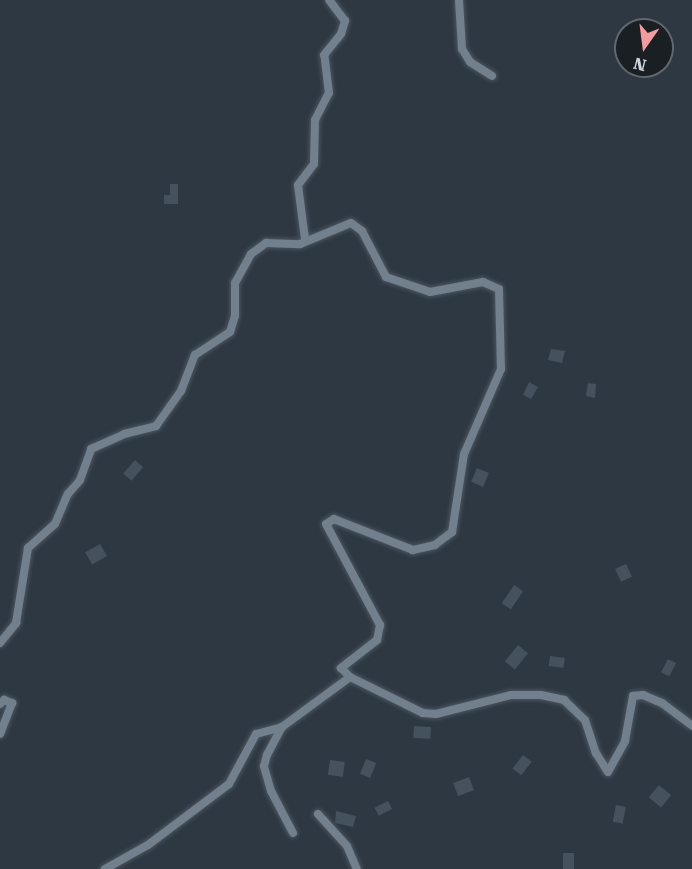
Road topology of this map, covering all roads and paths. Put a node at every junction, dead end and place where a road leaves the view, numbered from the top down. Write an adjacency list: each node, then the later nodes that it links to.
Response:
1 (329, 0): 4 (street)
2 (459, 0): 3 (street)
3 (492, 76)
4 (305, 239): 5 (street); 6 (street)
5 (0, 644)
6 (350, 677): 8 (street); 9 (street)
7 (0, 704): 10 (street)
8 (282, 726): 12 (street); 13 (street)
9 (692, 726)
10 (0, 734)
11 (318, 814): 14 (street)
12 (293, 833)
13 (105, 869)
14 (357, 869)

